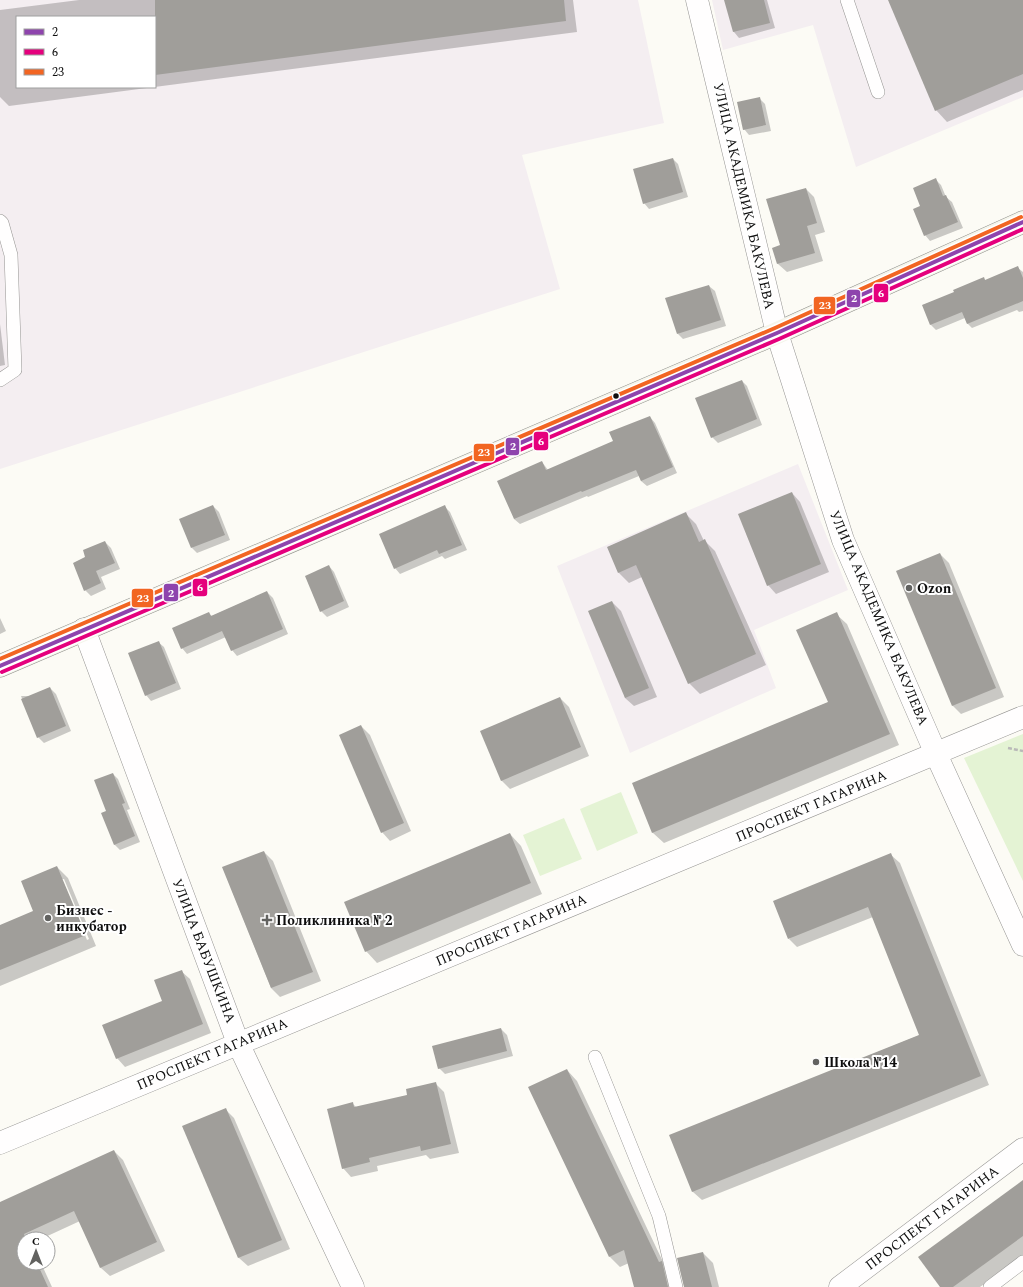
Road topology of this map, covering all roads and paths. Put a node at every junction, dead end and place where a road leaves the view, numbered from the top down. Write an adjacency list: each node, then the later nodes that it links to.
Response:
1 (697, 0): 6 (street, УЛИЦА АКАДЕМИКА БАКУЛЕВА)
2 (847, 0): 3 (lane)
3 (878, 92)
4 (0, 220): 7 (lane)
5 (1023, 222): 6 (street)
6 (777, 333): 8 (street); 11 (street, УЛИЦА АКАДЕМИКА БАКУЛЕВА)
7 (0, 380)
8 (84, 629): 9 (street); 13 (street, УЛИЦА БАБУШКИНА)
9 (0, 666)
10 (1023, 717): 11 (street, ПРОСПЕКТ ГАГАРИНА)
11 (936, 754): 12 (street, УЛИЦА АКАДЕМИКА БАКУЛЕВА); 13 (street, ПРОСПЕКТ ГАГАРИНА)
12 (1023, 945)
13 (238, 1043): 15 (street, ПРОСПЕКТ ГАГАРИНА); 18 (street, УЛИЦА БАБУШКИНА)
14 (595, 1057): 19 (lane)
15 (0, 1143)
16 (1023, 1149): 20 (street, ПРОСПЕКТ ГАГАРИНА)
17 (1023, 1262): 21 (lane)
18 (353, 1287)
19 (676, 1287)
20 (840, 1287)
21 (990, 1287)

